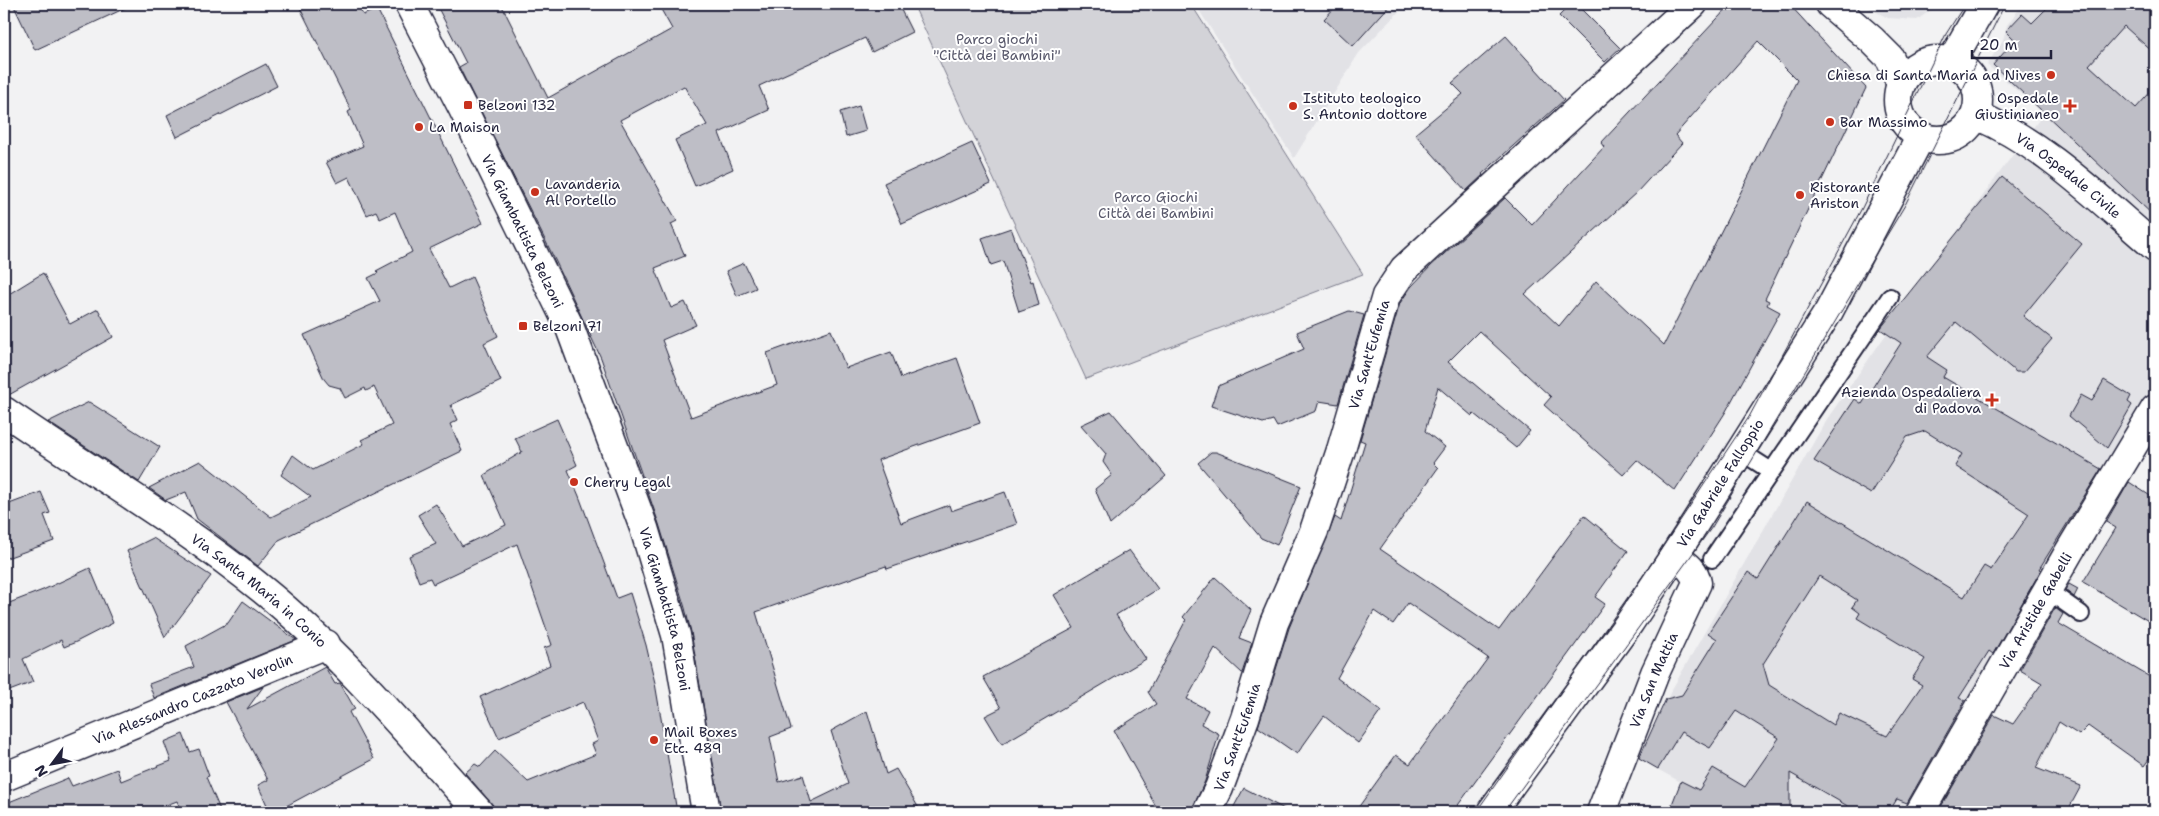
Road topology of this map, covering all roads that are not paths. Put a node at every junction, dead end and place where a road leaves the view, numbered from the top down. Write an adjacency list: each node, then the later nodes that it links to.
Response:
1 (409, 4): 22 (street, Via Giambattista Belzoni)
2 (1693, 4): 23 (street, Via Sant'Eufemia)
3 (1830, 4): 6 (street)
4 (1984, 4): 5 (street)
5 (1951, 62): 6 (street); 7 (street)
6 (1901, 84): 8 (street)
7 (1976, 115): 8 (street); 9 (street, Via Ospedale Civile)
8 (1921, 136): 13 (street, Via Gabriele Falloppio)
9 (2155, 247)
10 (1890, 297): 14 (lane)
11 (2155, 409): 17 (street, Via Aristide Gabelli)
12 (4, 412): 19 (street, Via Santa Maria in Conio)
13 (1740, 451): 14 (lane); 15 (street, Via Gabriele Falloppio)
14 (1771, 471): 16 (lane)
15 (1674, 556): 24 (street, Via Gabriele Falloppio); 25 (street, Via San Mattia)
16 (1712, 559)
17 (2047, 590): 18 (lane); 26 (street, Via Aristide Gabelli)
18 (2081, 614)
19 (326, 644): 20 (street, Via Alessandro Cazzato Verolin); 21 (street, Via Santa Maria in Conio)
20 (4, 777)
21 (479, 812)
22 (706, 812)
23 (1207, 812)
24 (1491, 812)
25 (1601, 812)
26 (1920, 812)

